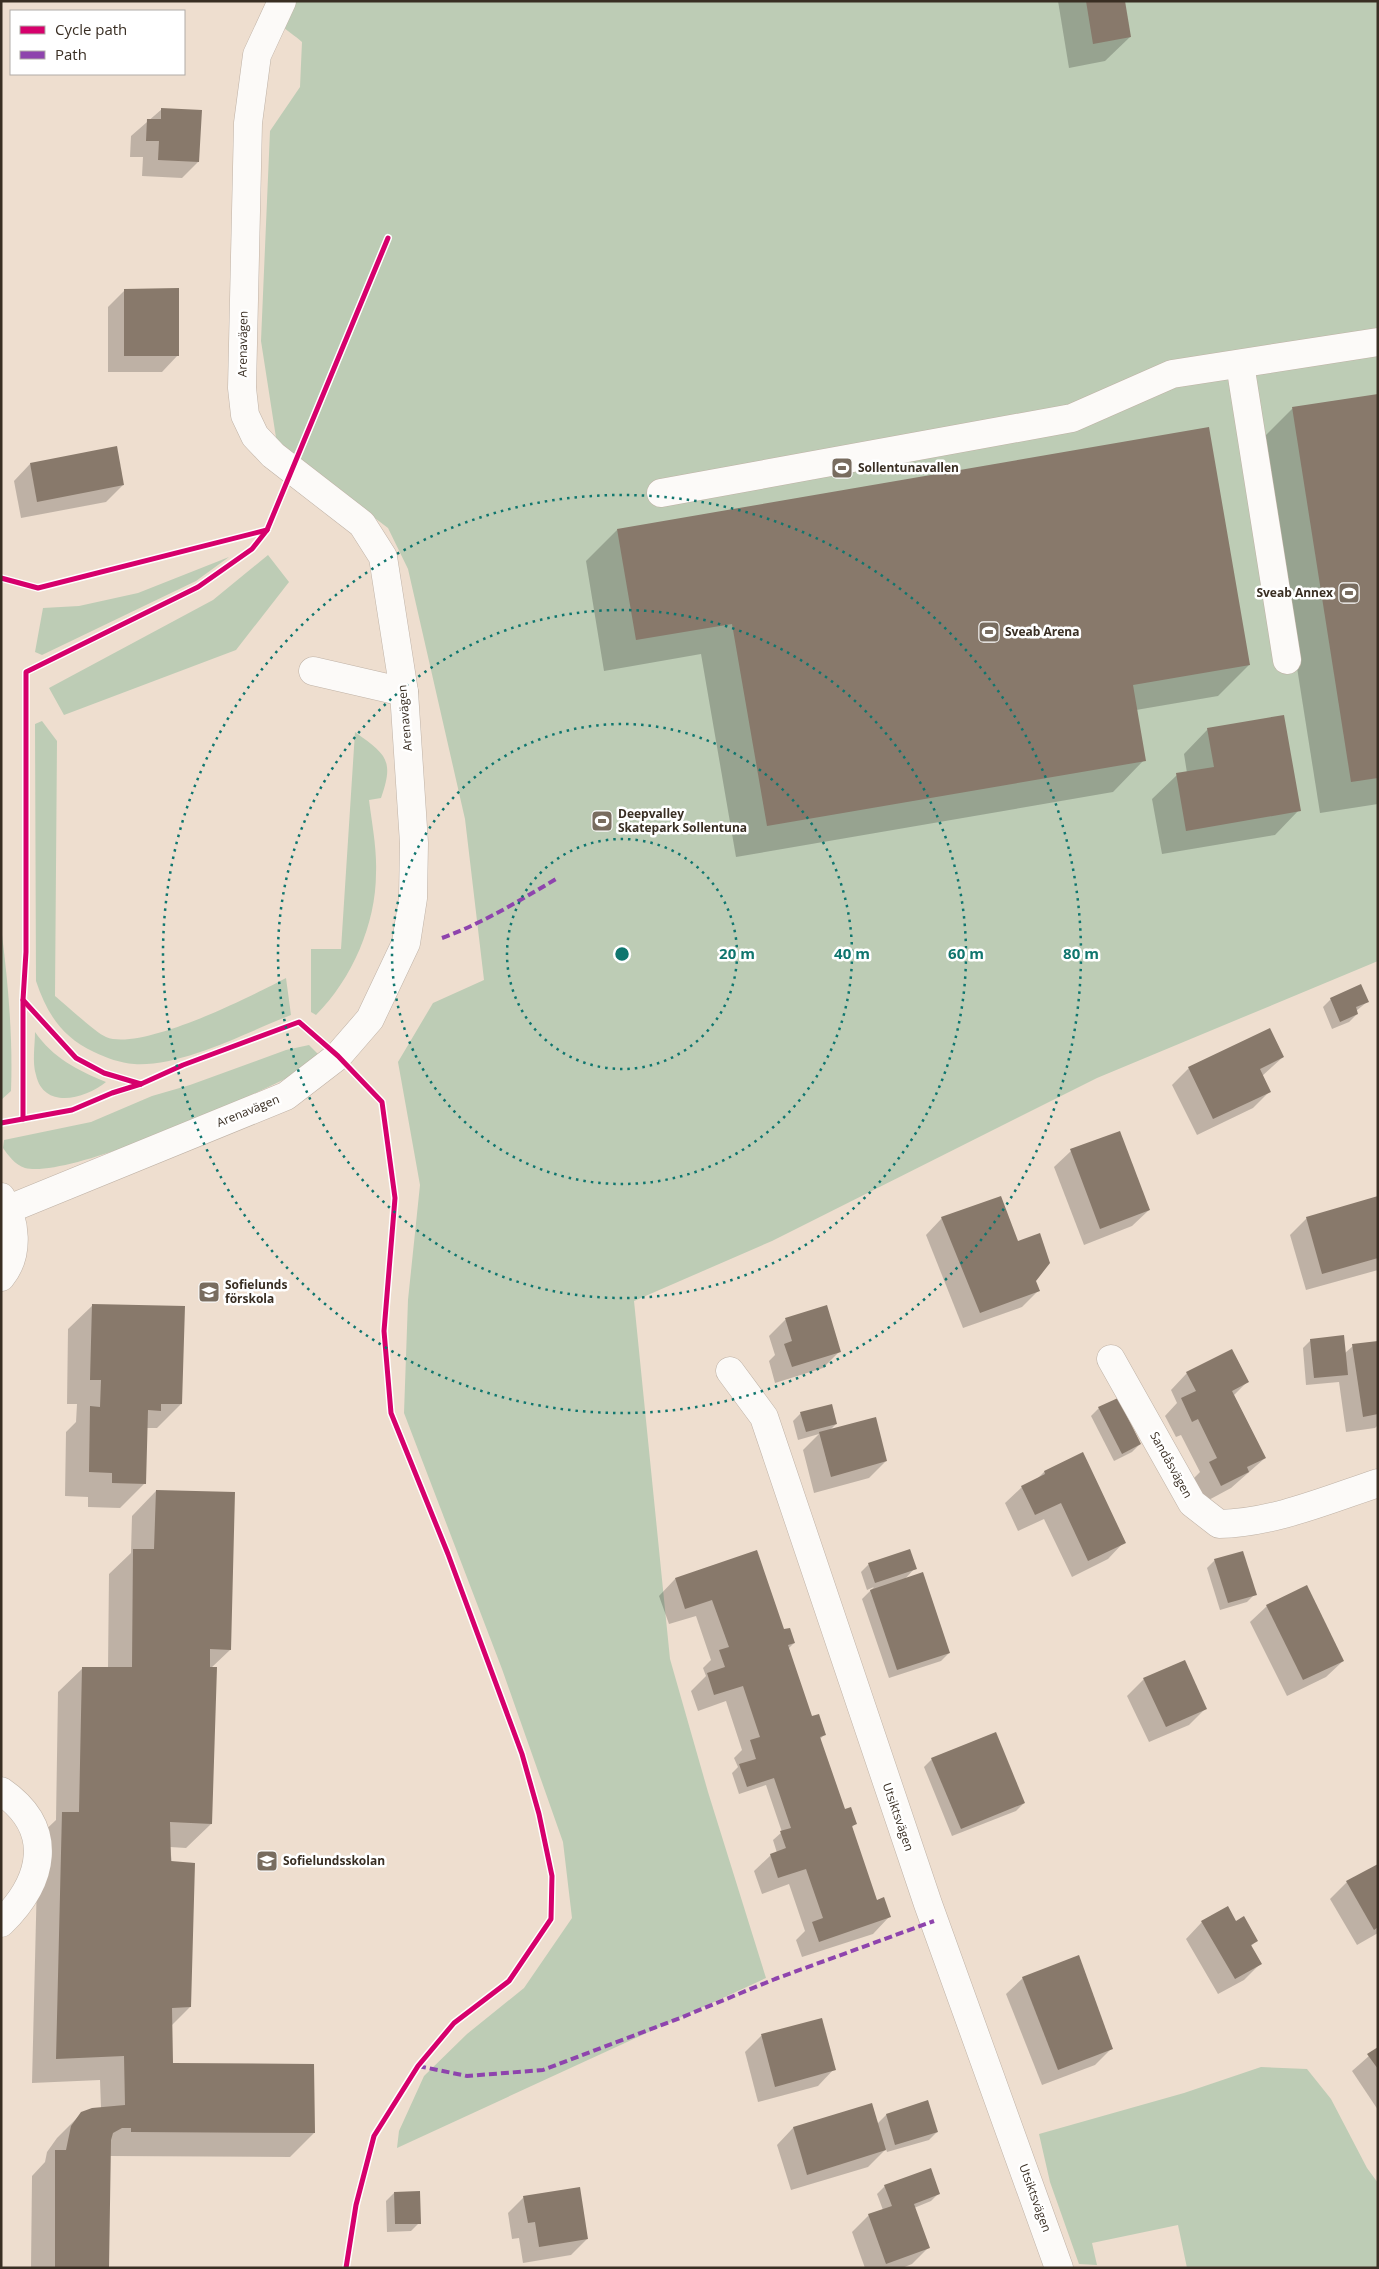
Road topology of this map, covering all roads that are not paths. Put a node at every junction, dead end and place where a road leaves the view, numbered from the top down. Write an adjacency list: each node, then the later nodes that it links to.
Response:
1 (282, 1): 7 (street, Arenavägen)
2 (1378, 342): 3 (street)
3 (1240, 364): 4 (street); 5 (street)
4 (661, 493)
5 (1287, 660)
6 (313, 671): 7 (street)
7 (404, 692): 8 (street, Arenavägen)
8 (5, 1203): 9 (street)
9 (1, 1277)
10 (1111, 1359): 12 (street, Sandåsvägen)
11 (730, 1371): 15 (street, Utsiktsvägen)
12 (1378, 1483)
13 (1, 1791): 14 (street)
14 (1, 1922)
15 (1059, 2268)

